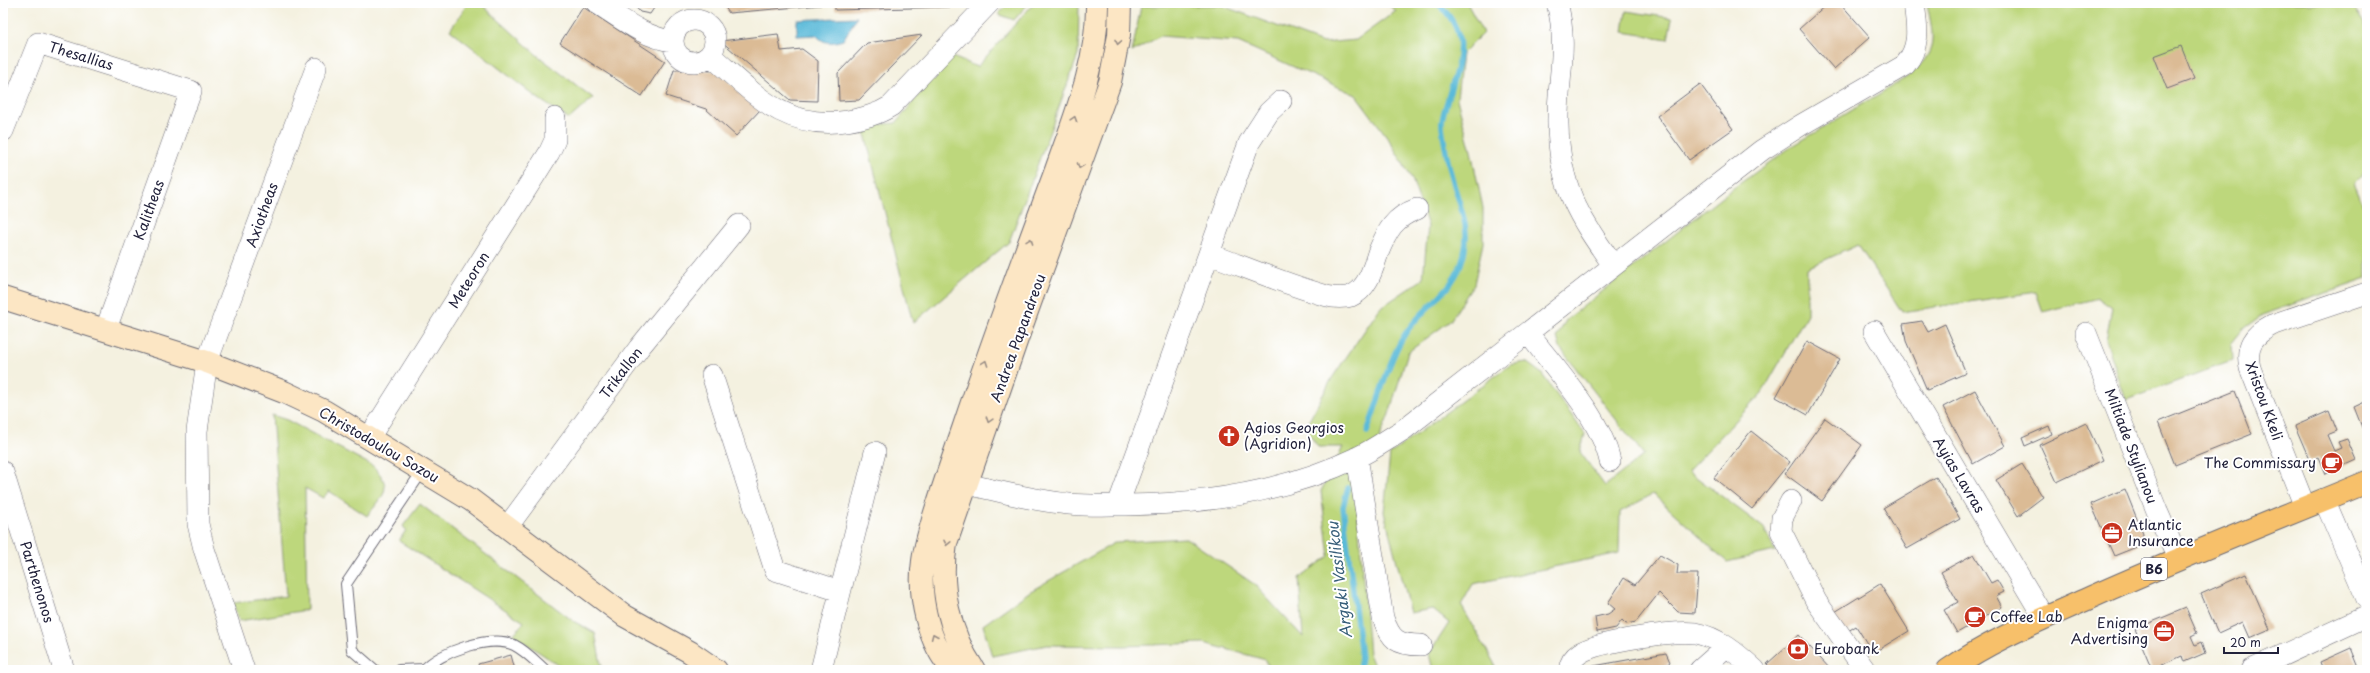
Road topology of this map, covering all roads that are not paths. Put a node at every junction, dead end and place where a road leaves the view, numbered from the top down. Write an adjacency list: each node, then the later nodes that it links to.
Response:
1 (597, 3): 8 (street)
2 (989, 3): 9 (street)
3 (1097, 3): 33 (street, Andrea Papandreou, one-way to 3)
4 (1120, 3): 35 (street, Andrea Papandreou, one-way to 35)
5 (1557, 3): 18 (street)
6 (1914, 3): 18 (street)
7 (692, 11): 8 (street); 9 (street)
8 (673, 41): 9 (street)
9 (710, 55)
10 (316, 68): 25 (street, Axiotheas)
11 (191, 91): 14 (street, Thesallias); 21 (street, Kalitheas)
12 (1281, 102): 17 (street)
13 (555, 118): 27 (street, Meteoron)
14 (3, 131)
15 (1417, 209): 17 (street)
16 (739, 225): 39 (street, Trikallon)
17 (1209, 254): 38 (street)
18 (1613, 265): 23 (street)
19 (2367, 293): 37 (street, Xristou Kkeli)
20 (3, 299): 21 (street, Christodoulou Sozou)
21 (106, 329): 25 (street, Christodoulou Sozou)
22 (1874, 331): 44 (street, Ayias Lavras)
23 (1528, 333): 29 (street); 30 (street)
24 (2086, 333): 40 (street, Miltiade Stylianou)
25 (207, 362): 27 (street, Christodoulou Sozou); 49 (street, Axiotheas)
26 (712, 375): 41 (street)
27 (369, 438): 31 (street, Christodoulou Sozou)
28 (875, 452): 41 (street)
29 (1357, 457): 38 (street); 45 (street)
30 (1610, 461)
31 (423, 470): 39 (street, Christodoulou Sozou); 50 (lane)
32 (3, 472): 48 (street, Parthenonos)
33 (945, 479): 35 (street); 55 (street, Andrea Papandreou, one-way to 33)
34 (2367, 482): 37 (main road, B6)
35 (968, 484): 38 (street); 56 (street, Andrea Papandreou, one-way to 56)
36 (1791, 501): 60 (street)
37 (2315, 503): 40 (main road, B6); 42 (street, Xristou Kkeli)
38 (1118, 505)
39 (508, 526): 53 (street, Christodoulou Sozou)
40 (2178, 559): 44 (main road, B6)
41 (840, 591): 54 (street)
42 (2367, 599)
43 (2367, 616): 62 (street)
44 (2044, 618): 61 (main road, B6)
45 (1421, 645)
46 (1726, 647): 57 (street); 58 (street); 59 (street)
47 (424, 669): 51 (lane); 52 (lane)
48 (64, 670)
49 (244, 670)
50 (375, 670)
51 (399, 670)
52 (545, 670)
53 (716, 670)
54 (820, 670)
55 (953, 670)
56 (974, 670)
57 (1569, 670)
58 (1700, 670)
59 (1754, 670)
60 (1865, 670)
61 (1948, 670)
62 (2251, 670)

